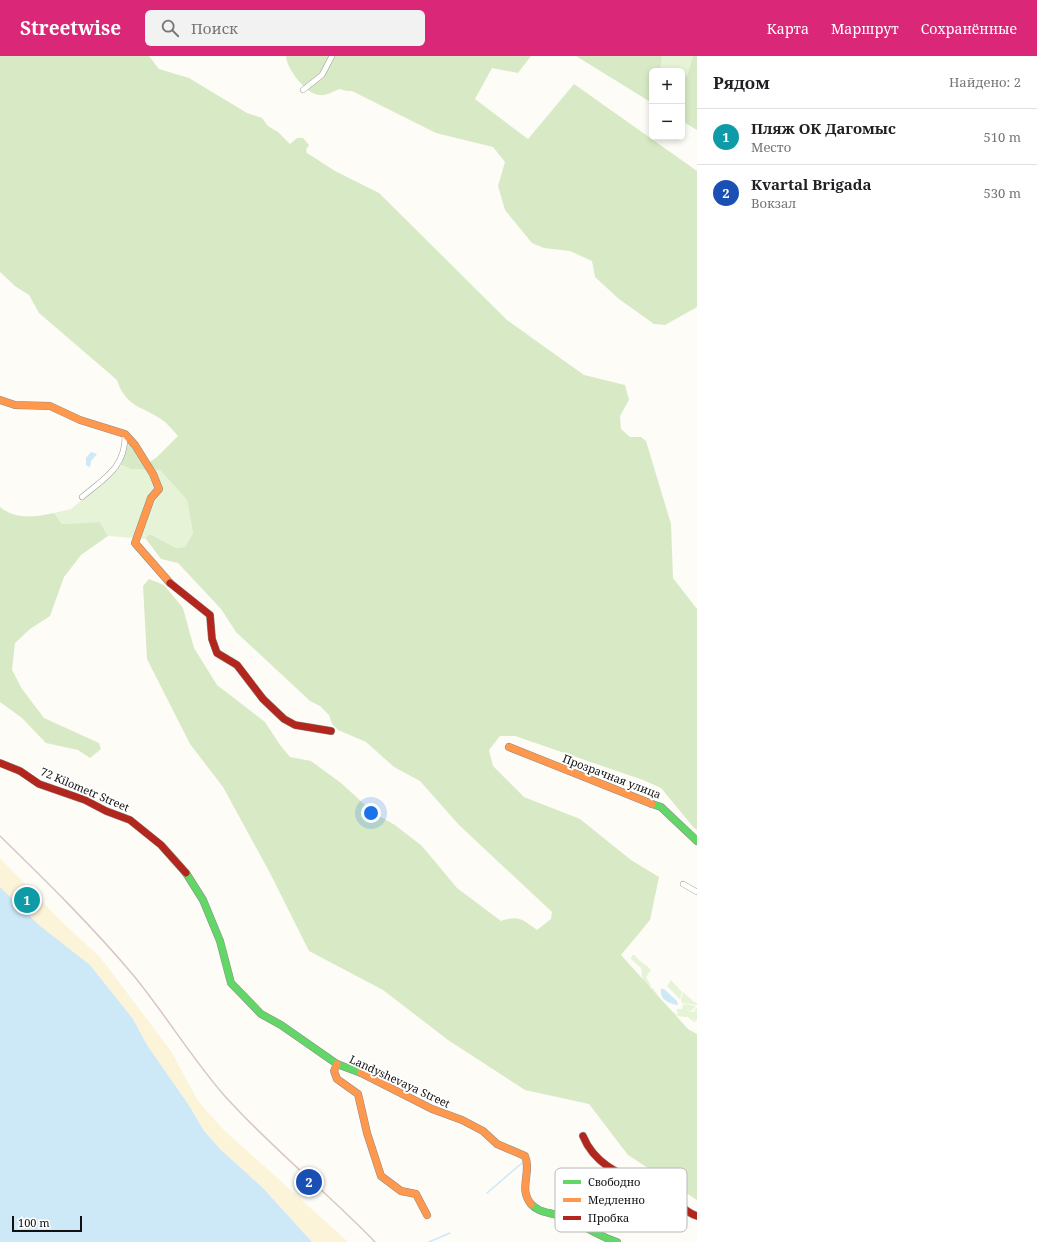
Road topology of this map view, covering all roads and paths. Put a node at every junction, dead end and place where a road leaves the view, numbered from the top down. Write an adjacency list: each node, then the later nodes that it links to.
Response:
1 (332, 56): 2 (street)
2 (303, 90)
3 (0, 401): 4 (street)
4 (125, 434): 5 (street); 6 (street)
5 (82, 498)
6 (331, 731)
7 (509, 747): 9 (street, Прозрачная улица)
8 (0, 763): 12 (street, 72 Kilometr Street)
9 (697, 841)
10 (683, 884): 11 (street)
11 (697, 892)
12 (209, 917): 13 (street, Landyshevaya Street)
13 (337, 1064): 17 (street, Landyshevaya Street); 18 (street)
14 (583, 1136): 15 (street)
15 (610, 1168)
16 (687, 1212): 19 (street)
17 (555, 1214)
18 (427, 1216)
19 (697, 1216)
20 (592, 1232): 21 (street, Landyshevaya Street)
21 (615, 1242)

